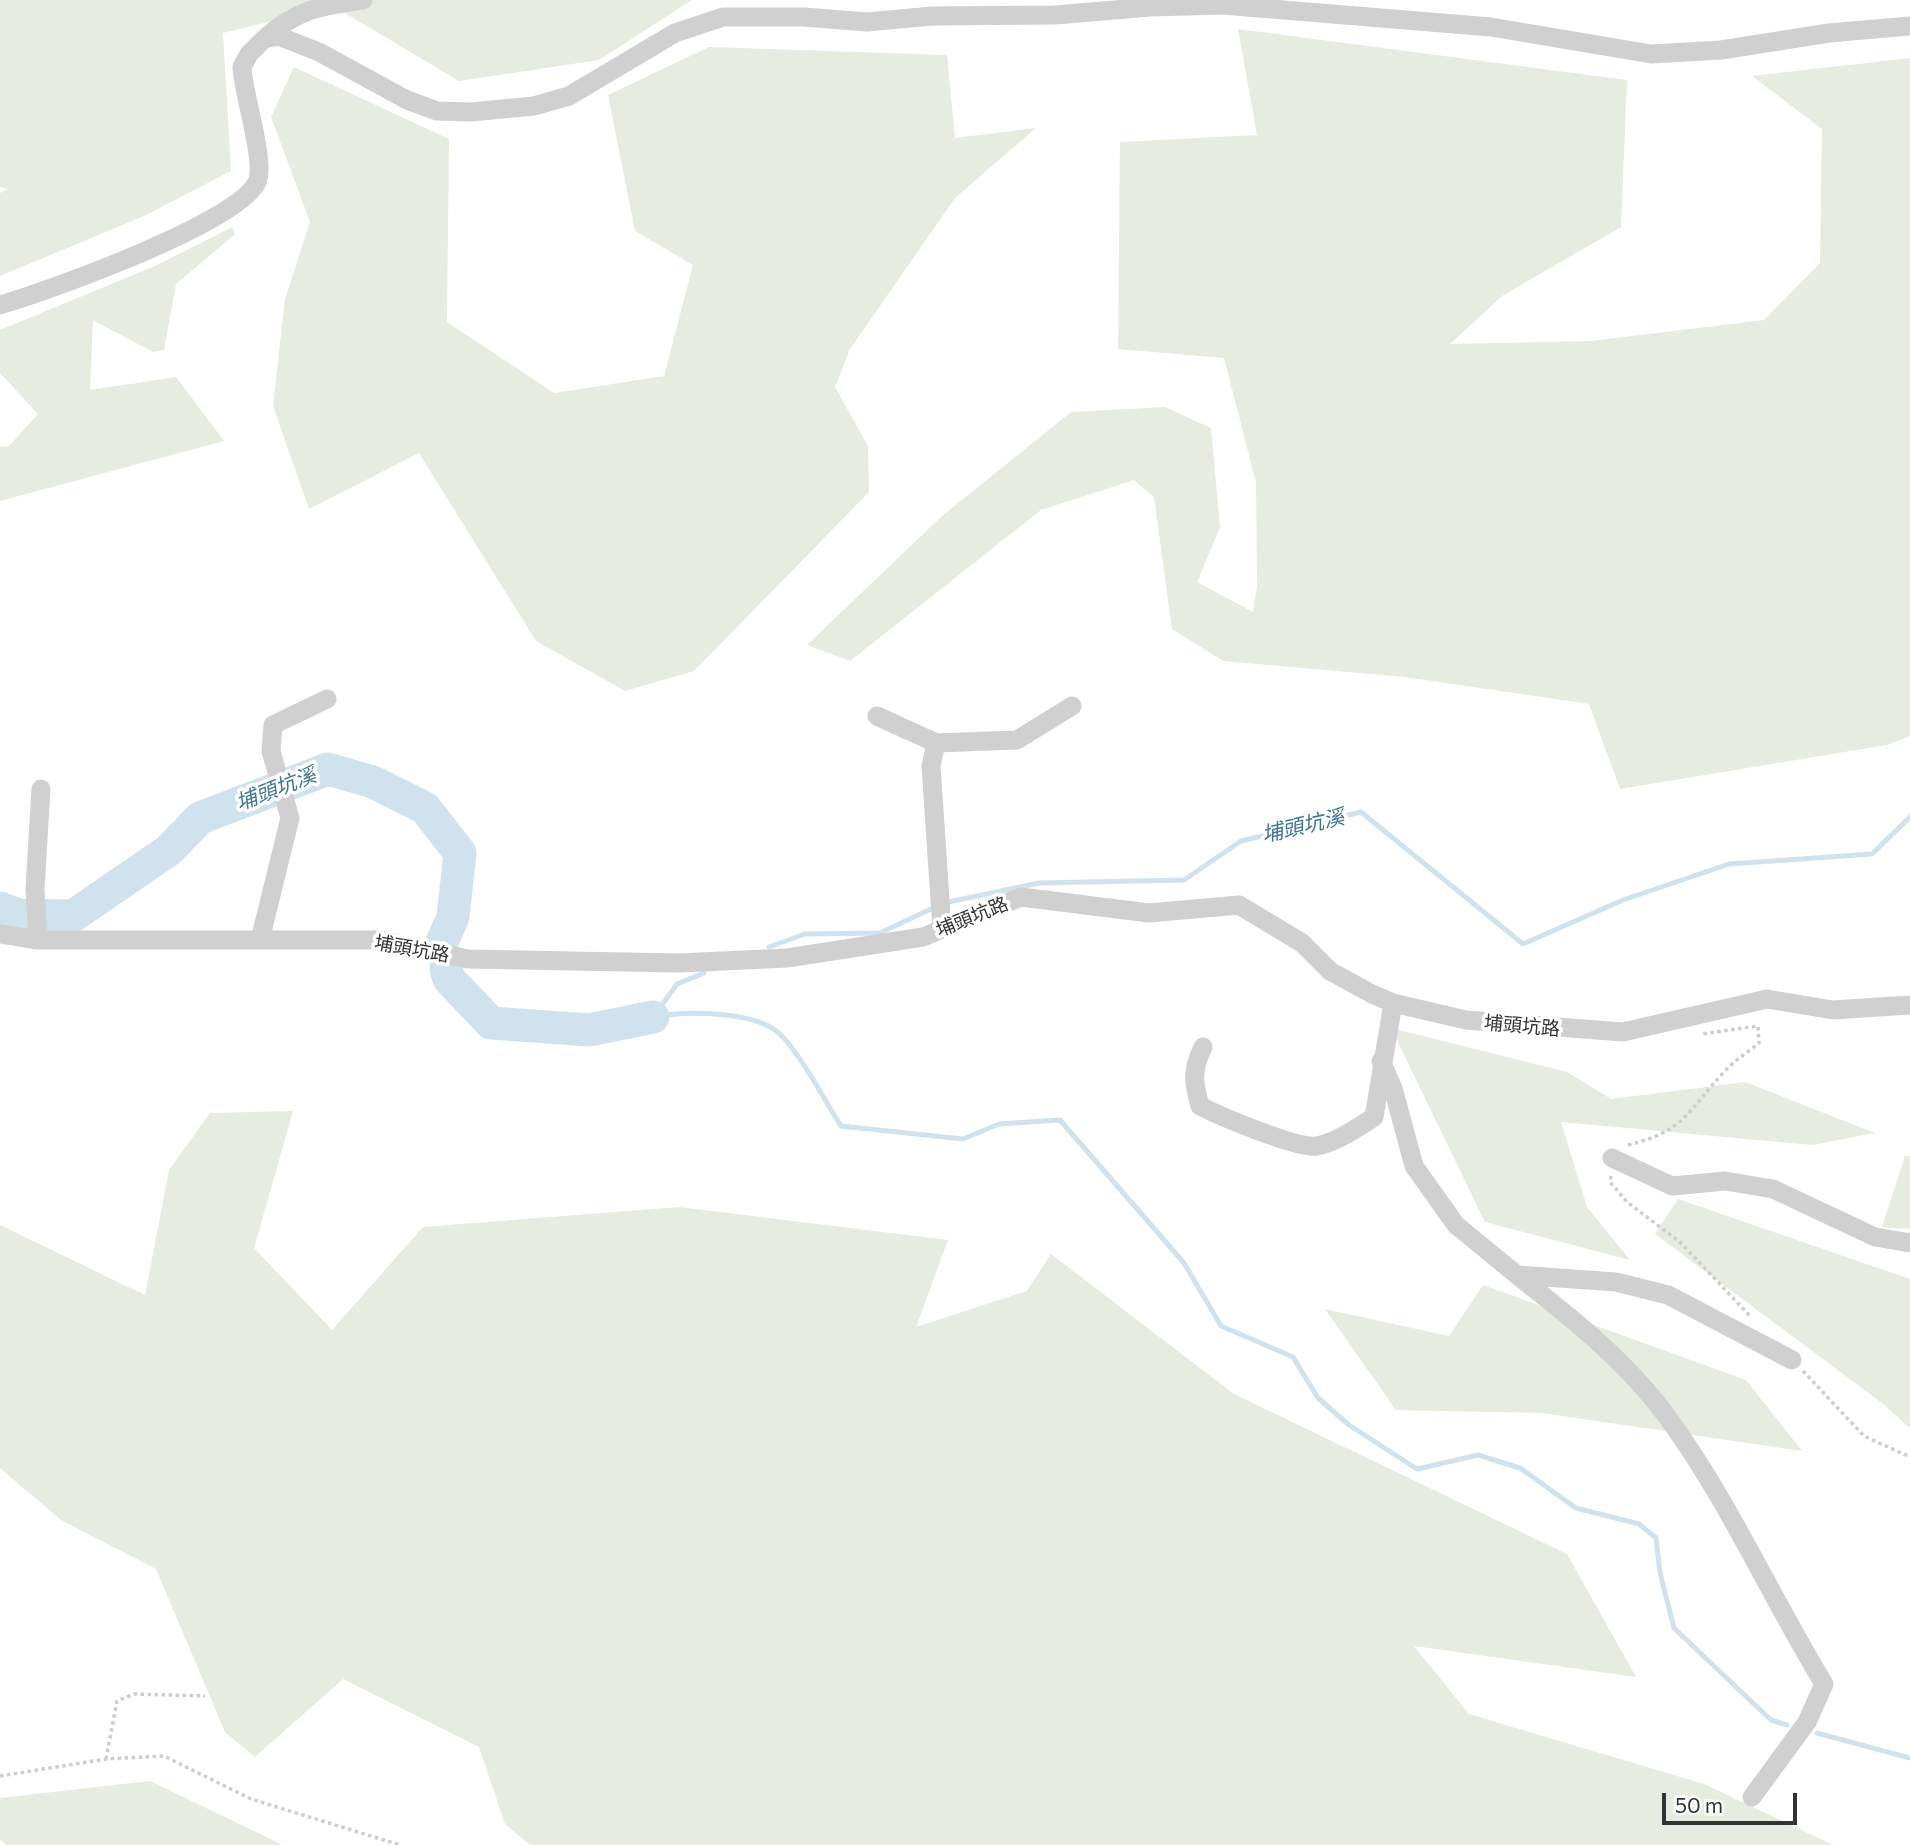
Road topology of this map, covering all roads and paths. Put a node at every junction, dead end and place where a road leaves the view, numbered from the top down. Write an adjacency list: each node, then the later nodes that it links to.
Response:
1 (363, 0): 3 (street)
2 (1910, 26): 3 (street)
3 (264, 39): 4 (street)
4 (0, 305)
5 (327, 699): 13 (street)
6 (1072, 706): 8 (street)
7 (877, 716): 8 (street)
8 (936, 743): 10 (street)
9 (41, 789): 12 (street)
10 (941, 923): 13 (street, 埔頭坑路); 14 (street, 埔頭坑路)
11 (0, 934): 12 (street, 埔頭坑路)
12 (38, 940): 13 (street, 埔頭坑路)
13 (260, 940)
14 (1393, 1003): 15 (street, 埔頭坑路); 18 (street)
15 (1910, 1005)
16 (1696, 1034): 19 (path)
17 (1203, 1047): 18 (street)
18 (1381, 1061): 21 (street)
19 (1612, 1158): 20 (street); 22 (path)
20 (1910, 1243)
21 (1517, 1275): 23 (street); 28 (street)
22 (1756, 1322)
23 (1792, 1360): 24 (path)
24 (1910, 1457)
25 (205, 1696): 26 (path)
26 (106, 1759): 27 (path); 29 (path)
27 (0, 1776)
28 (1752, 1797)
29 (400, 1845)

